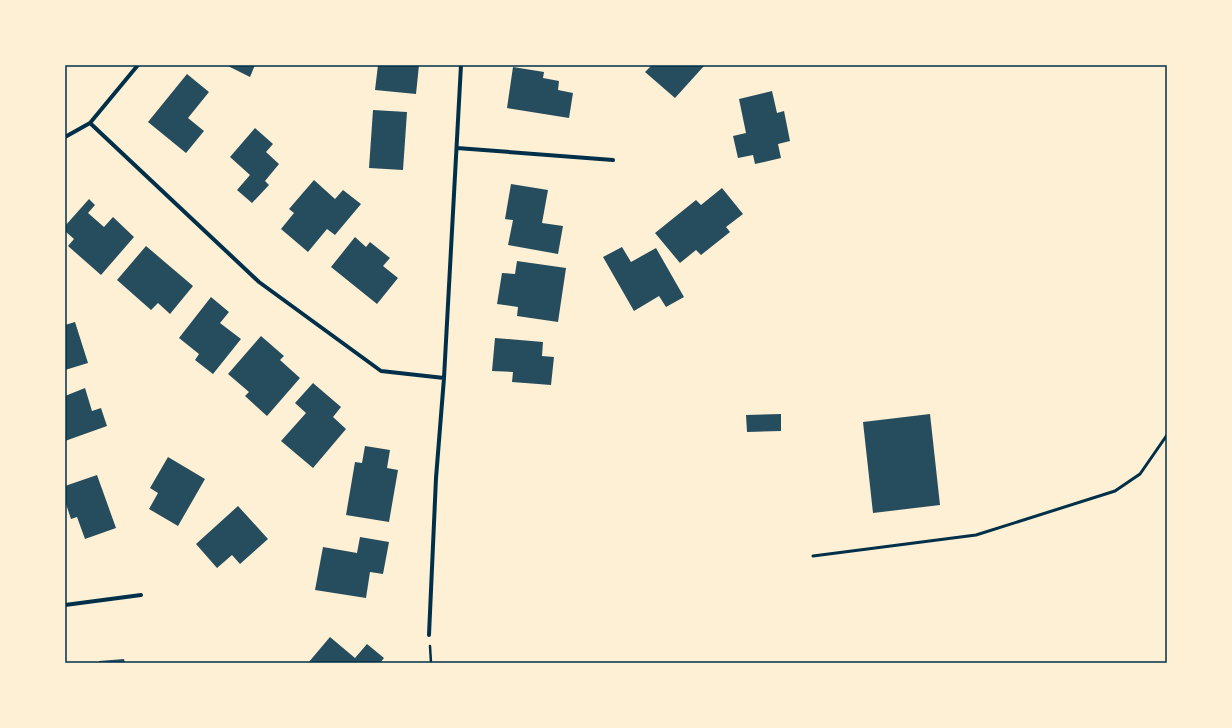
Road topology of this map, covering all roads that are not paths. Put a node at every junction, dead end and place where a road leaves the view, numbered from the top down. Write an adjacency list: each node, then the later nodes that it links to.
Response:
1 (138, 65): 3 (street)
2 (461, 65): 5 (street)
3 (90, 123): 4 (street); 7 (street)
4 (65, 136)
5 (456, 148): 6 (street); 7 (street)
6 (613, 160)
7 (444, 378): 12 (street)
8 (1167, 435): 9 (lane)
9 (813, 556)
10 (141, 595): 11 (street)
11 (65, 605)
12 (429, 635)

